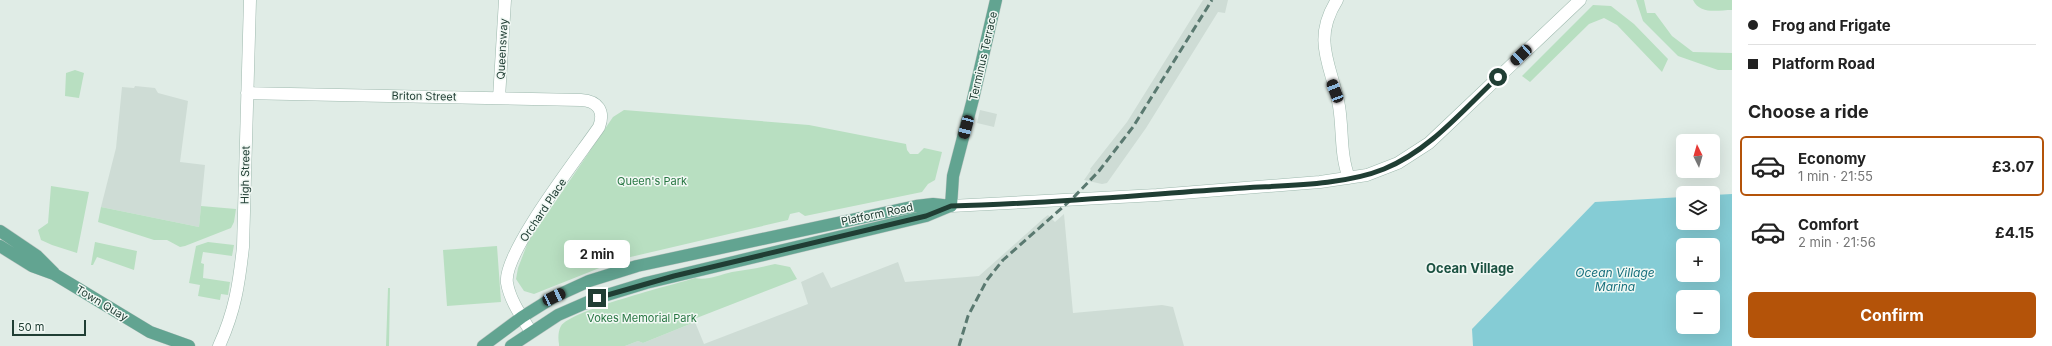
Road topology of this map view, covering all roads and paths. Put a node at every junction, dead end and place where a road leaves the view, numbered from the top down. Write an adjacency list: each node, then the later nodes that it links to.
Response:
1 (250, 0): 6 (street, High Street)
2 (505, 0): 7 (street, Queensway)
3 (996, 0): 10 (main road, Terminus Terrace)
4 (1336, 0): 9 (street)
5 (1580, 0): 9 (street)
6 (246, 93): 7 (street, Briton Street); 19 (street, High Street)
7 (499, 98): 8 (street, Briton Street)
8 (600, 108): 14 (street, Orchard Place)
9 (1349, 178): 10 (street)
10 (951, 206): 14 (main road, Platform Road); 16 (main road, Platform Road)
11 (0, 231): 13 (main road, Town Quay)
12 (0, 246): 13 (main road, Town Quay)
13 (54, 274): 15 (main road, Town Quay)
14 (522, 317): 16 (street, Orchard Place); 20 (main road)
15 (150, 332): 17 (main road, Town Quay); 18 (main road, Town Quay)
16 (531, 332): 21 (main road)
17 (163, 346)
18 (189, 346)
19 (219, 346)
20 (483, 346)
21 (511, 346)

